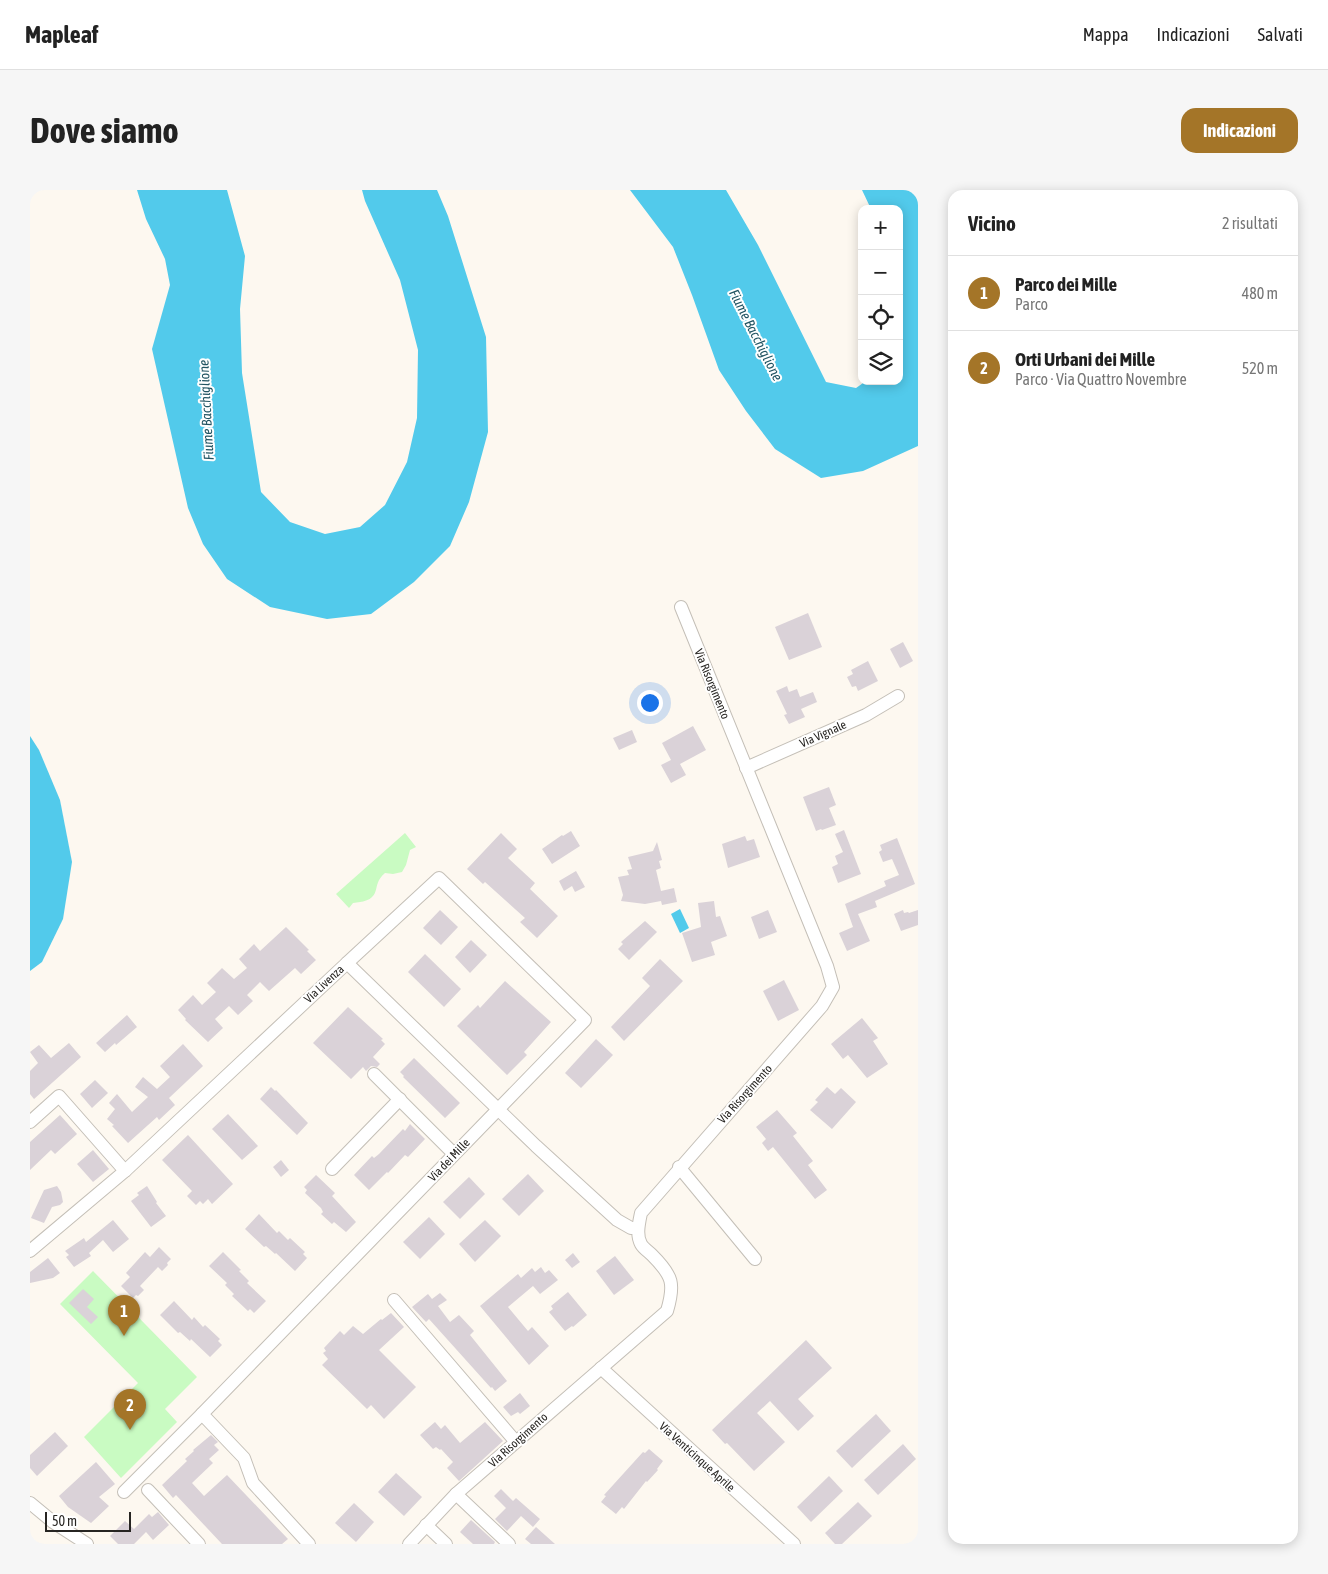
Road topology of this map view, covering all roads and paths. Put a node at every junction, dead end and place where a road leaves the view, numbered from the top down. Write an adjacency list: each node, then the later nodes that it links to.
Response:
1 (681, 607): 3 (street, Via Risorgimento)
2 (898, 696): 3 (street, Via Vignale)
3 (746, 768): 10 (street, Via Risorgimento)
4 (346, 964): 7 (street, Via Livenza); 7 (street, Via dei Mille); 12 (street, Via Livenza)
5 (374, 1074): 6 (street)
6 (400, 1100): 9 (street); 11 (street)
7 (497, 1109): 9 (street, Via dei Mille); 13 (street, Via Livenza)
8 (30, 1122): 12 (street)
9 (454, 1154): 18 (street, Via dei Mille)
10 (679, 1168): 13 (street, Via Risorgimento); 15 (street)
11 (332, 1169)
12 (125, 1171): 14 (street, Via Livenza)
13 (638, 1228): 17 (street, Via Risorgimento)
14 (30, 1251)
15 (755, 1259)
16 (394, 1300): 19 (street)
17 (601, 1368): 19 (street, Via Risorgimento); 31 (street, Via Venticinque Aprile)
18 (202, 1414): 21 (street, Via dei Mille); 27 (street)
19 (516, 1442): 22 (street, Via Risorgimento)
20 (148, 1490): 26 (street)
21 (124, 1492)
22 (456, 1494): 24 (street, Via Risorgimento); 30 (street)
23 (30, 1503): 25 (street)
24 (426, 1525): 28 (street, Via Risorgimento); 29 (street)
25 (87, 1544)
26 (199, 1544)
27 (309, 1544)
28 (409, 1544)
29 (446, 1544)
30 (510, 1544)
31 (794, 1544)

